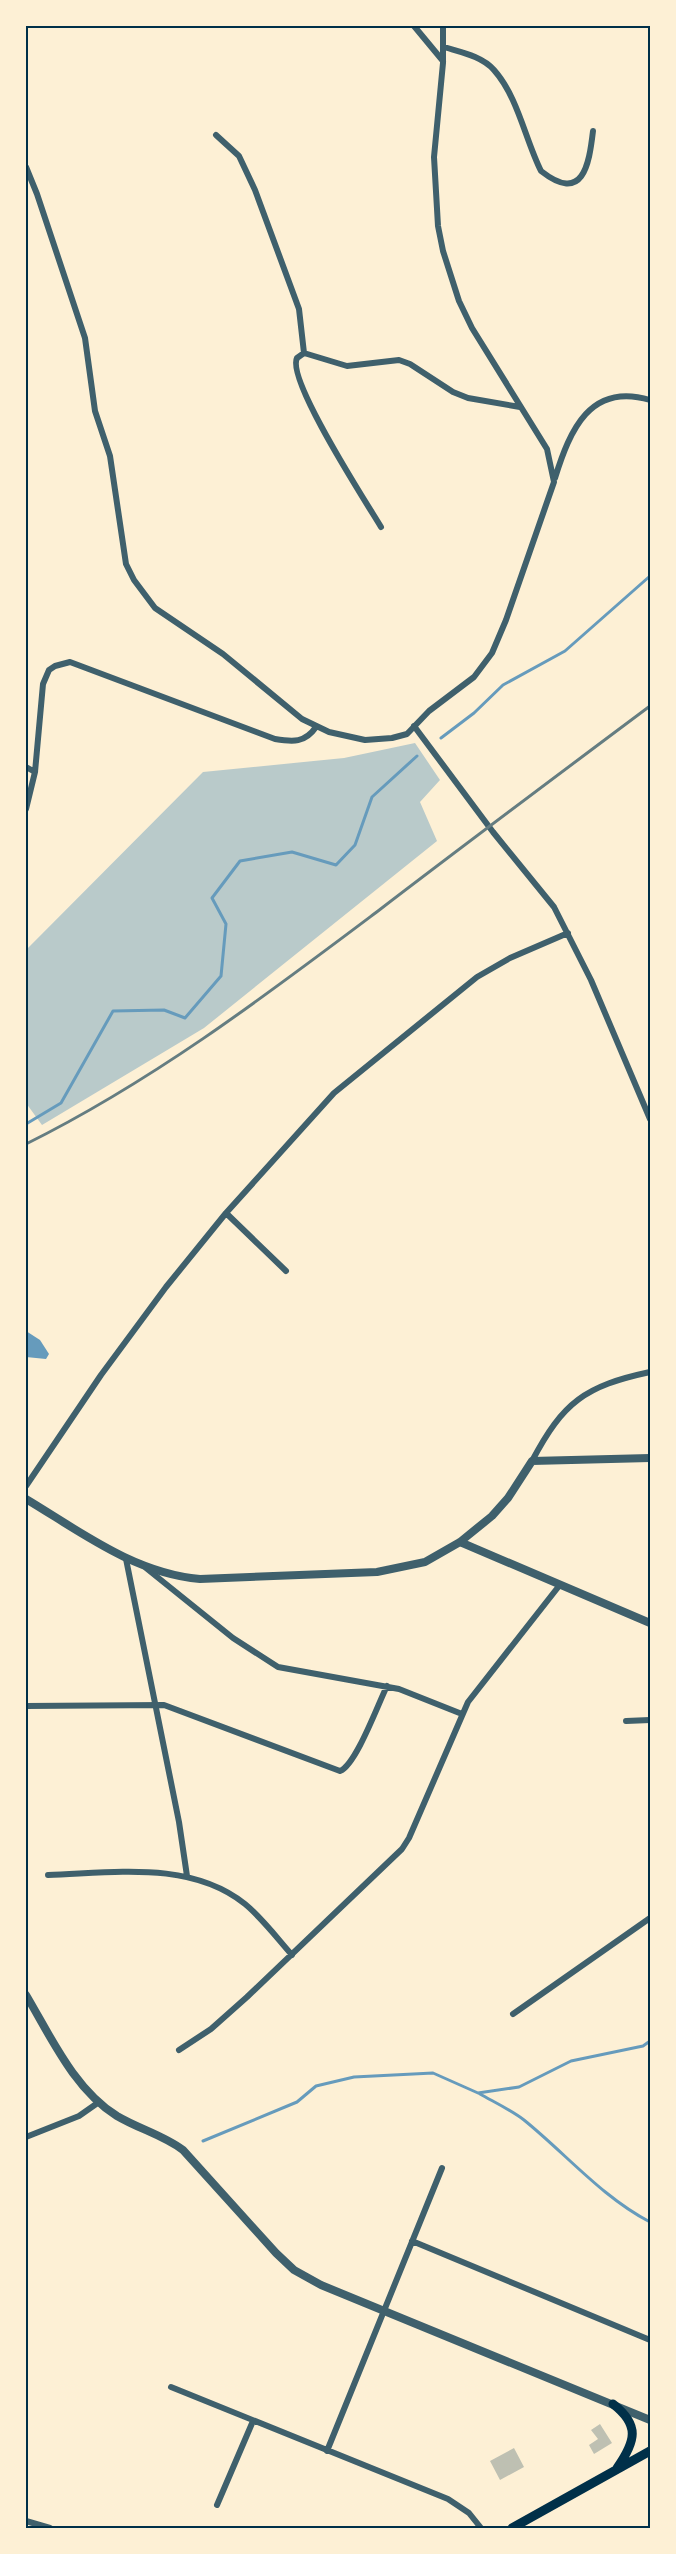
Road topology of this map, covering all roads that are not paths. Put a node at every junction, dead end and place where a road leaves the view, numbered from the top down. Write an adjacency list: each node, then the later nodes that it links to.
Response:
1 (414, 26): 4 (street)
2 (443, 26): 3 (street)
3 (444, 46): 4 (street); 5 (street)
4 (443, 62): 10 (street)
5 (593, 131)
6 (216, 135): 8 (street)
7 (26, 167): 14 (street)
8 (304, 353): 10 (street); 12 (street)
9 (651, 400): 11 (street)
10 (520, 407): 11 (street)
11 (554, 482): 13 (street)
12 (381, 527)
13 (414, 726): 14 (street); 18 (street)
14 (316, 727): 16 (street)
15 (26, 767): 16 (street)
16 (35, 772): 17 (street)
17 (26, 809)
18 (568, 933): 19 (street); 20 (street)
19 (651, 1119)
20 (226, 1213): 21 (street); 25 (street)
21 (286, 1271)
22 (651, 1372): 24 (street)
23 (651, 1458): 24 (street)
24 (532, 1461): 27 (street)
25 (26, 1486)
26 (26, 1499): 28 (street)
27 (460, 1542): 29 (street); 30 (street)
28 (126, 1559): 29 (street); 33 (street)
29 (146, 1568): 32 (street)
30 (559, 1586): 31 (street); 35 (street)
31 (651, 1623)
32 (387, 1686): 33 (street); 35 (street)
33 (154, 1703): 34 (street); 39 (street)
34 (26, 1706)
35 (462, 1714): 41 (street)
36 (651, 1720): 37 (street)
37 (626, 1721)
38 (48, 1875): 39 (street)
39 (187, 1876): 41 (street)
40 (651, 1918): 43 (street)
41 (292, 1955): 44 (street)
42 (26, 1995): 45 (street)
43 (513, 2014)
44 (179, 2050)
45 (99, 2102): 46 (street); 49 (street)
46 (26, 2137)
47 (442, 2168): 48 (street)
48 (412, 2241): 49 (street); 50 (street)
49 (383, 2311): 52 (street); 55 (street)
50 (651, 2340)
51 (171, 2387): 54 (street)
52 (613, 2404): 53 (street); 57 (main road)
53 (651, 2420)
54 (253, 2421): 55 (street); 58 (street)
55 (327, 2451): 61 (street)
56 (651, 2451): 57 (main road)
57 (615, 2470): 62 (main road)
58 (218, 2505)
59 (26, 2521): 60 (street)
60 (50, 2529)
61 (481, 2529)
62 (512, 2529)

